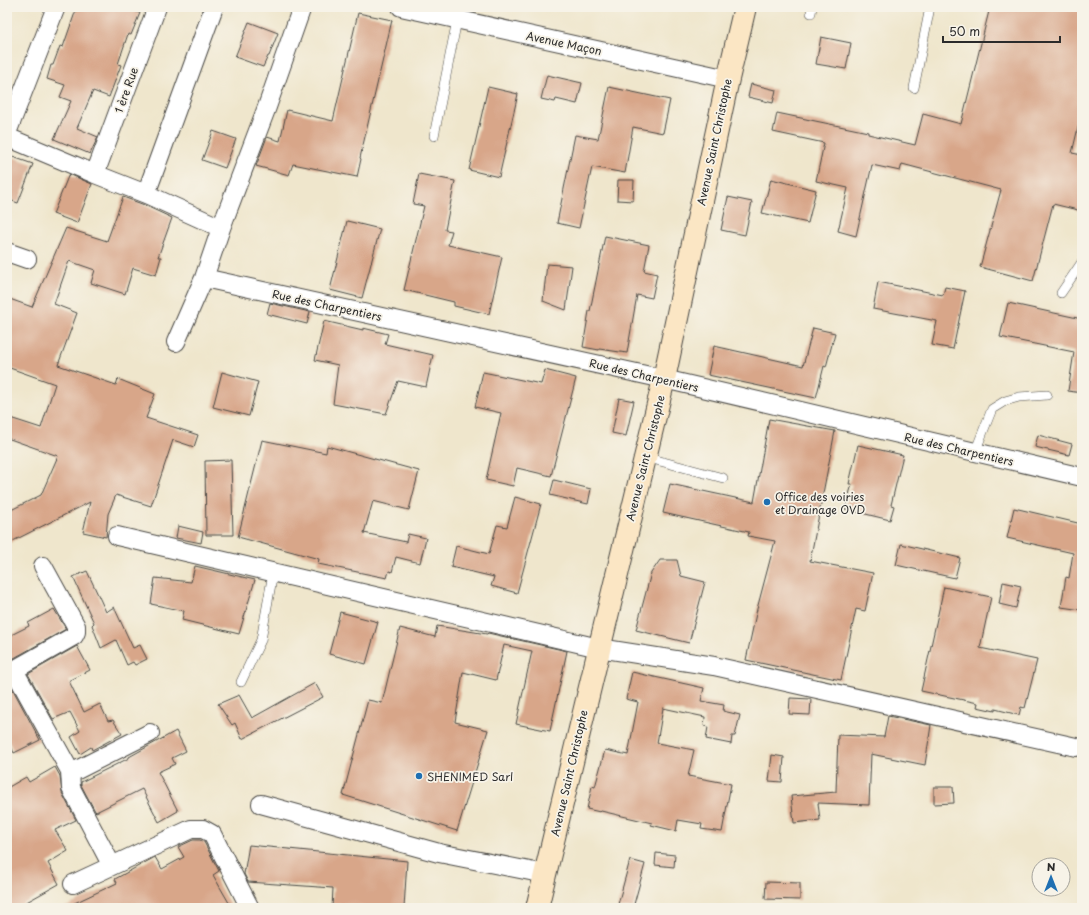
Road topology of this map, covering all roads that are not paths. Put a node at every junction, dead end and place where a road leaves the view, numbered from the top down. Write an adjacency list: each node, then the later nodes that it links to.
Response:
1 (56, 7): 12 (street)
2 (156, 7): 15 (street, 1 ère Rue)
3 (214, 7): 16 (street)
4 (302, 7): 17 (street)
5 (401, 7): 8 (street, Avenue Maçon)
6 (745, 7): 10 (street, Avenue Saint Christophe)
7 (930, 7): 11 (lane)
8 (427, 10): 9 (street, Avenue Maçon)
9 (457, 20): 10 (street, Avenue Maçon); 13 (lane)
10 (728, 79): 24 (street, Avenue Saint Christophe)
11 (914, 88)
12 (7, 133)
13 (434, 136)
14 (7, 137): 15 (street)
15 (94, 174): 16 (street)
16 (146, 194): 17 (street)
17 (221, 228): 21 (street)
18 (7, 252): 19 (street)
19 (27, 259)
20 (1082, 262): 22 (lane)
21 (204, 278): 23 (street); 24 (street, Rue des Charpentiers)
22 (1060, 293)
23 (176, 342)
24 (664, 379): 26 (street, Rue des Charpentiers); 27 (street, Avenue Saint Christophe)
25 (1047, 395): 26 (lane)
26 (975, 452): 29 (street, Rue des Charpentiers)
27 (645, 456): 28 (lane); 33 (street, Avenue Saint Christophe)
28 (723, 478)
29 (1082, 478)
30 (117, 536): 32 (street)
31 (42, 566): 34 (street)
32 (273, 573): 33 (street); 35 (lane)
33 (599, 648): 37 (street); 41 (street, Avenue Saint Christophe)
34 (11, 672): 38 (street)
35 (241, 682)
36 (150, 733): 38 (street)
37 (1076, 747)
38 (70, 771): 40 (street)
39 (261, 804): 41 (street)
40 (112, 866): 42 (street); 43 (street)
41 (545, 874): 44 (street, Avenue Saint Christophe)
42 (73, 884)
43 (250, 908)
44 (537, 908)

